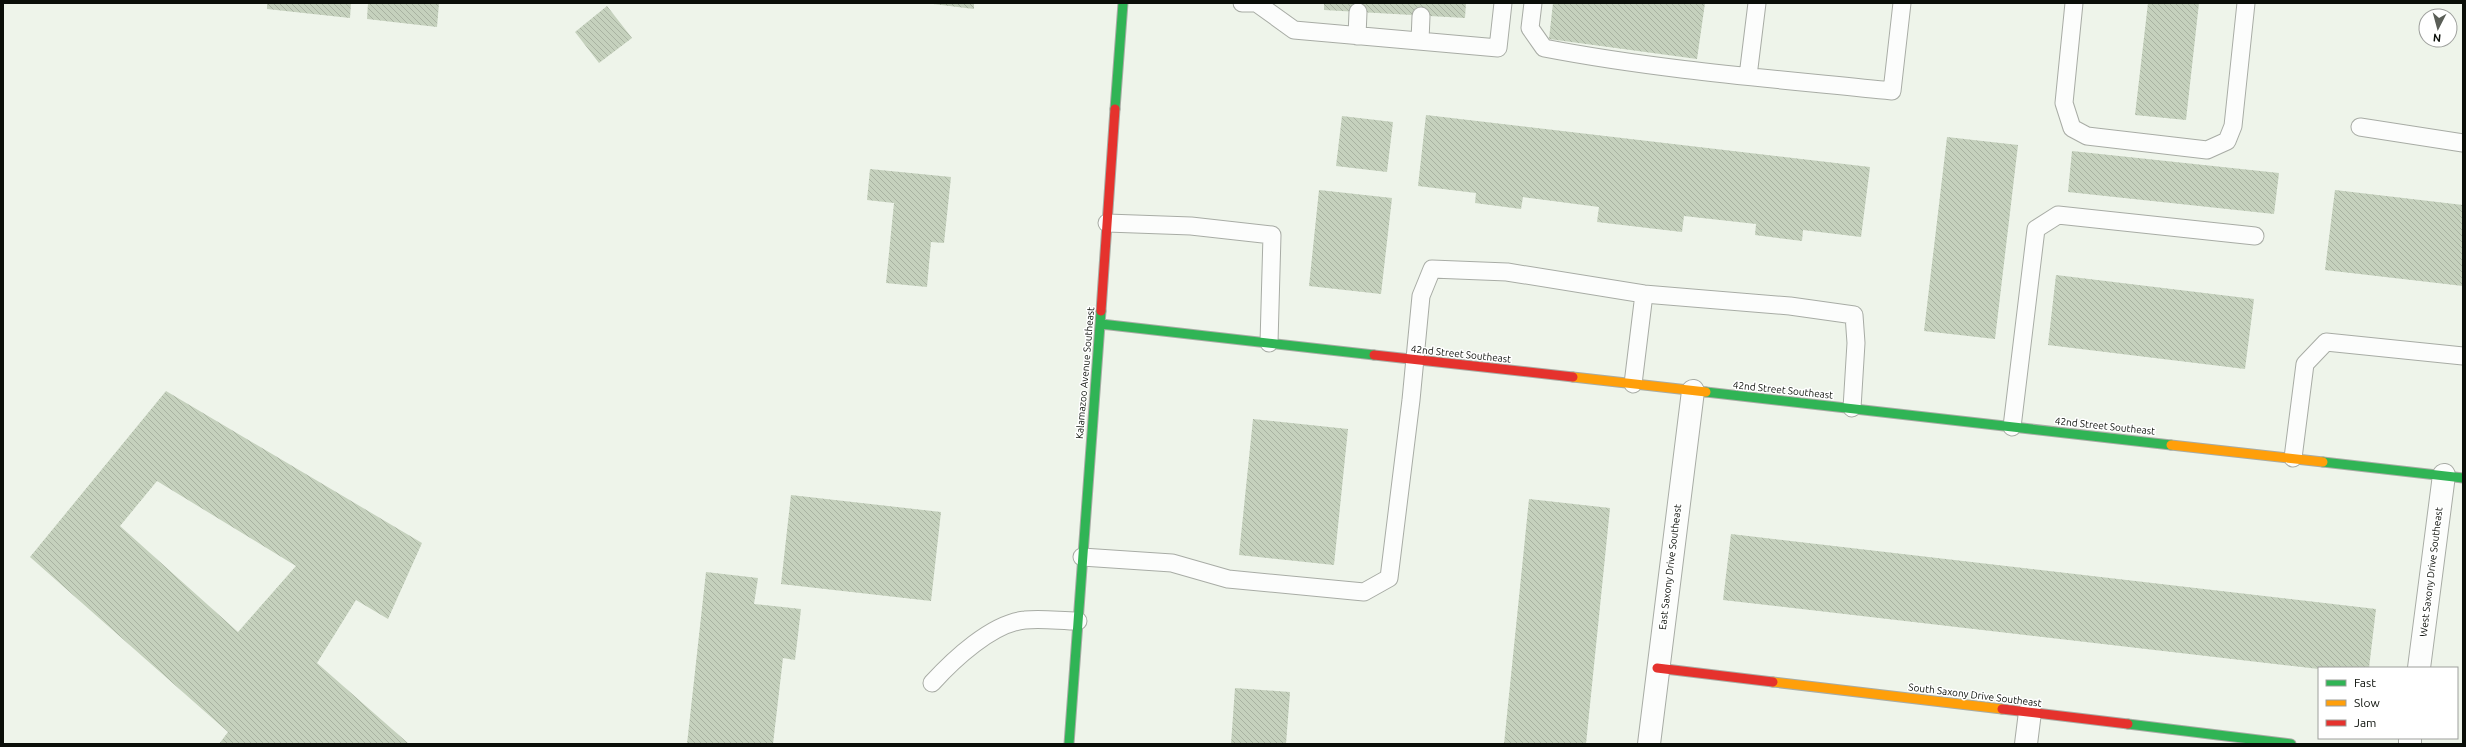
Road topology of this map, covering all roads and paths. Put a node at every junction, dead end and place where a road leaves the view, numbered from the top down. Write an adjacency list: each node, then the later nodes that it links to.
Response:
1 (1123, 3): 16 (street, Kalamazoo Avenue Southeast)
2 (1253, 3): 11 (lane)
3 (1503, 3): 12 (lane)
4 (1533, 3): 13 (lane)
5 (1757, 3): 13 (lane)
6 (1902, 3): 13 (lane)
7 (2074, 3): 8 (lane)
8 (2246, 3)
9 (1358, 12): 11 (lane)
10 (1421, 16): 12 (lane)
11 (1357, 36): 12 (lane)
12 (1420, 41)
13 (1748, 76)
14 (2360, 127): 15 (lane)
15 (2463, 143)
16 (1107, 223): 19 (street, Kalamazoo Avenue Southeast); 20 (lane)
17 (2255, 236): 26 (lane)
18 (1644, 294): 22 (lane); 23 (lane); 25 (lane)
19 (1101, 324): 20 (street, 42nd Street Southeast); 29 (street, Kalamazoo Avenue Southeast)
20 (1269, 343): 22 (street, 42nd Street Southeast)
21 (2463, 356): 27 (lane)
22 (1414, 359): 23 (street, 42nd Street Southeast); 29 (lane)
23 (1633, 384): 24 (street, 42nd Street Southeast)
24 (1693, 390): 25 (street, 42nd Street Southeast); 32 (street, East Saxony Drive Southeast)
25 (1852, 408): 26 (street, 42nd Street Southeast)
26 (2012, 426): 27 (street, 42nd Street Southeast)
27 (2293, 458): 28 (street, 42nd Street Southeast)
28 (2453, 477): 31 (street, West Saxony Drive Southeast)
29 (1082, 558): 30 (street, Kalamazoo Avenue Southeast)
30 (1078, 621): 33 (lane); 35 (street, Kalamazoo Avenue Southeast)
31 (2419, 667)
32 (1657, 668): 34 (street, South Saxony Drive Southeast); 36 (street, East Saxony Drive Southeast)
33 (932, 683)
34 (2030, 712): 37 (street); 38 (street, South Saxony Drive Southeast)
35 (1069, 744)
36 (1649, 744)
37 (2026, 744)
38 (2290, 744)

